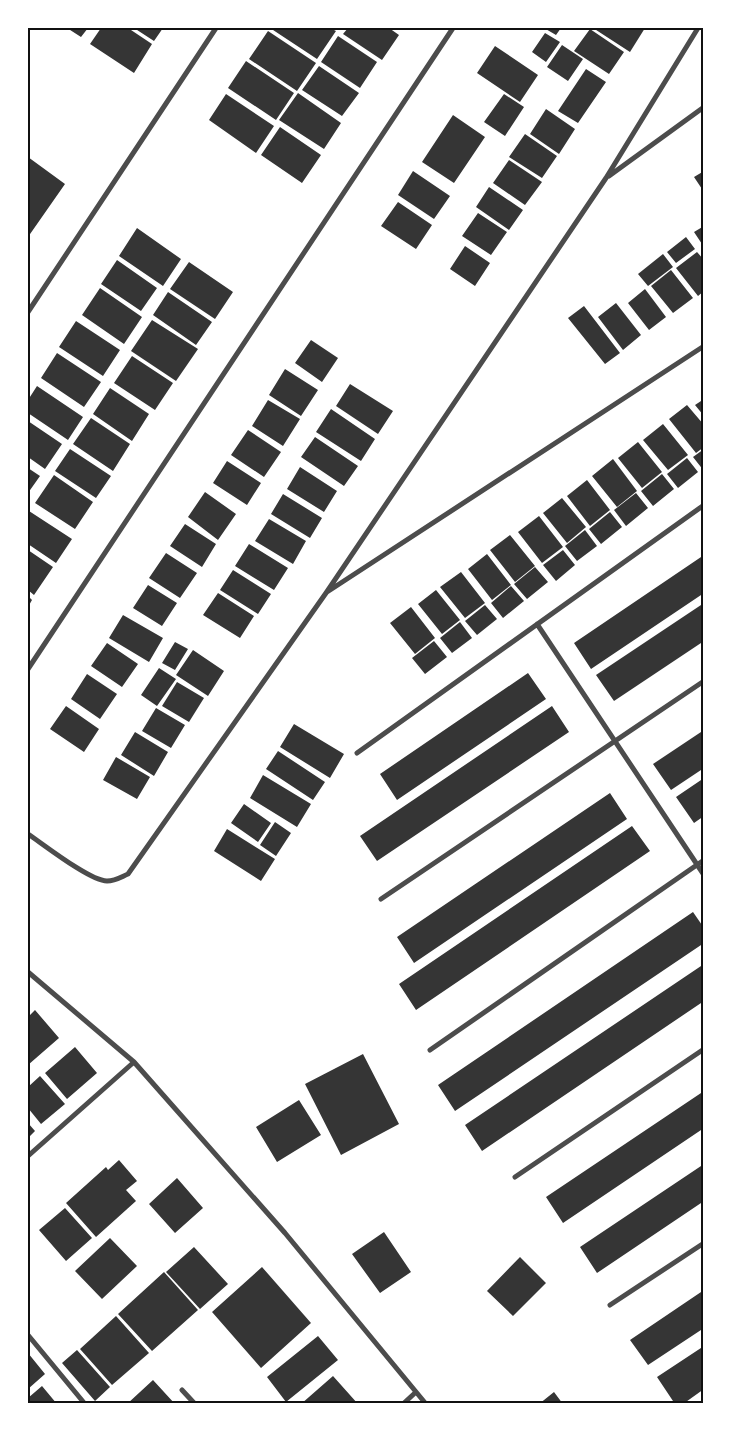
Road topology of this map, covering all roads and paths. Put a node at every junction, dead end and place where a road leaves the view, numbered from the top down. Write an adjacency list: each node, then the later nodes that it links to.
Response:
1 (216, 28): 6 (street)
2 (453, 28): 11 (street)
3 (698, 28): 5 (street)
4 (704, 107): 5 (street)
5 (606, 178): 9 (street)
6 (28, 312)
7 (704, 346): 9 (street)
8 (704, 505): 10 (street)
9 (326, 593): 15 (street)
10 (537, 624): 13 (street); 14 (street)
11 (28, 669)
12 (704, 681): 13 (street)
13 (616, 741): 17 (street); 19 (street)
14 (357, 753)
15 (28, 834)
16 (704, 860): 17 (street)
17 (697, 865): 18 (street); 22 (street)
18 (704, 875)
19 (381, 899)
20 (28, 972): 23 (street)
21 (704, 1049): 25 (street)
22 (430, 1050)
23 (134, 1062): 24 (street); 30 (street)
24 (28, 1156)
25 (515, 1177)
26 (704, 1243): 27 (street)
27 (610, 1305)
28 (28, 1335): 31 (street)
29 (182, 1390): 32 (street)
30 (416, 1392): 33 (street); 34 (street)
31 (85, 1404)
32 (195, 1404)
33 (403, 1404)
34 (426, 1404)

